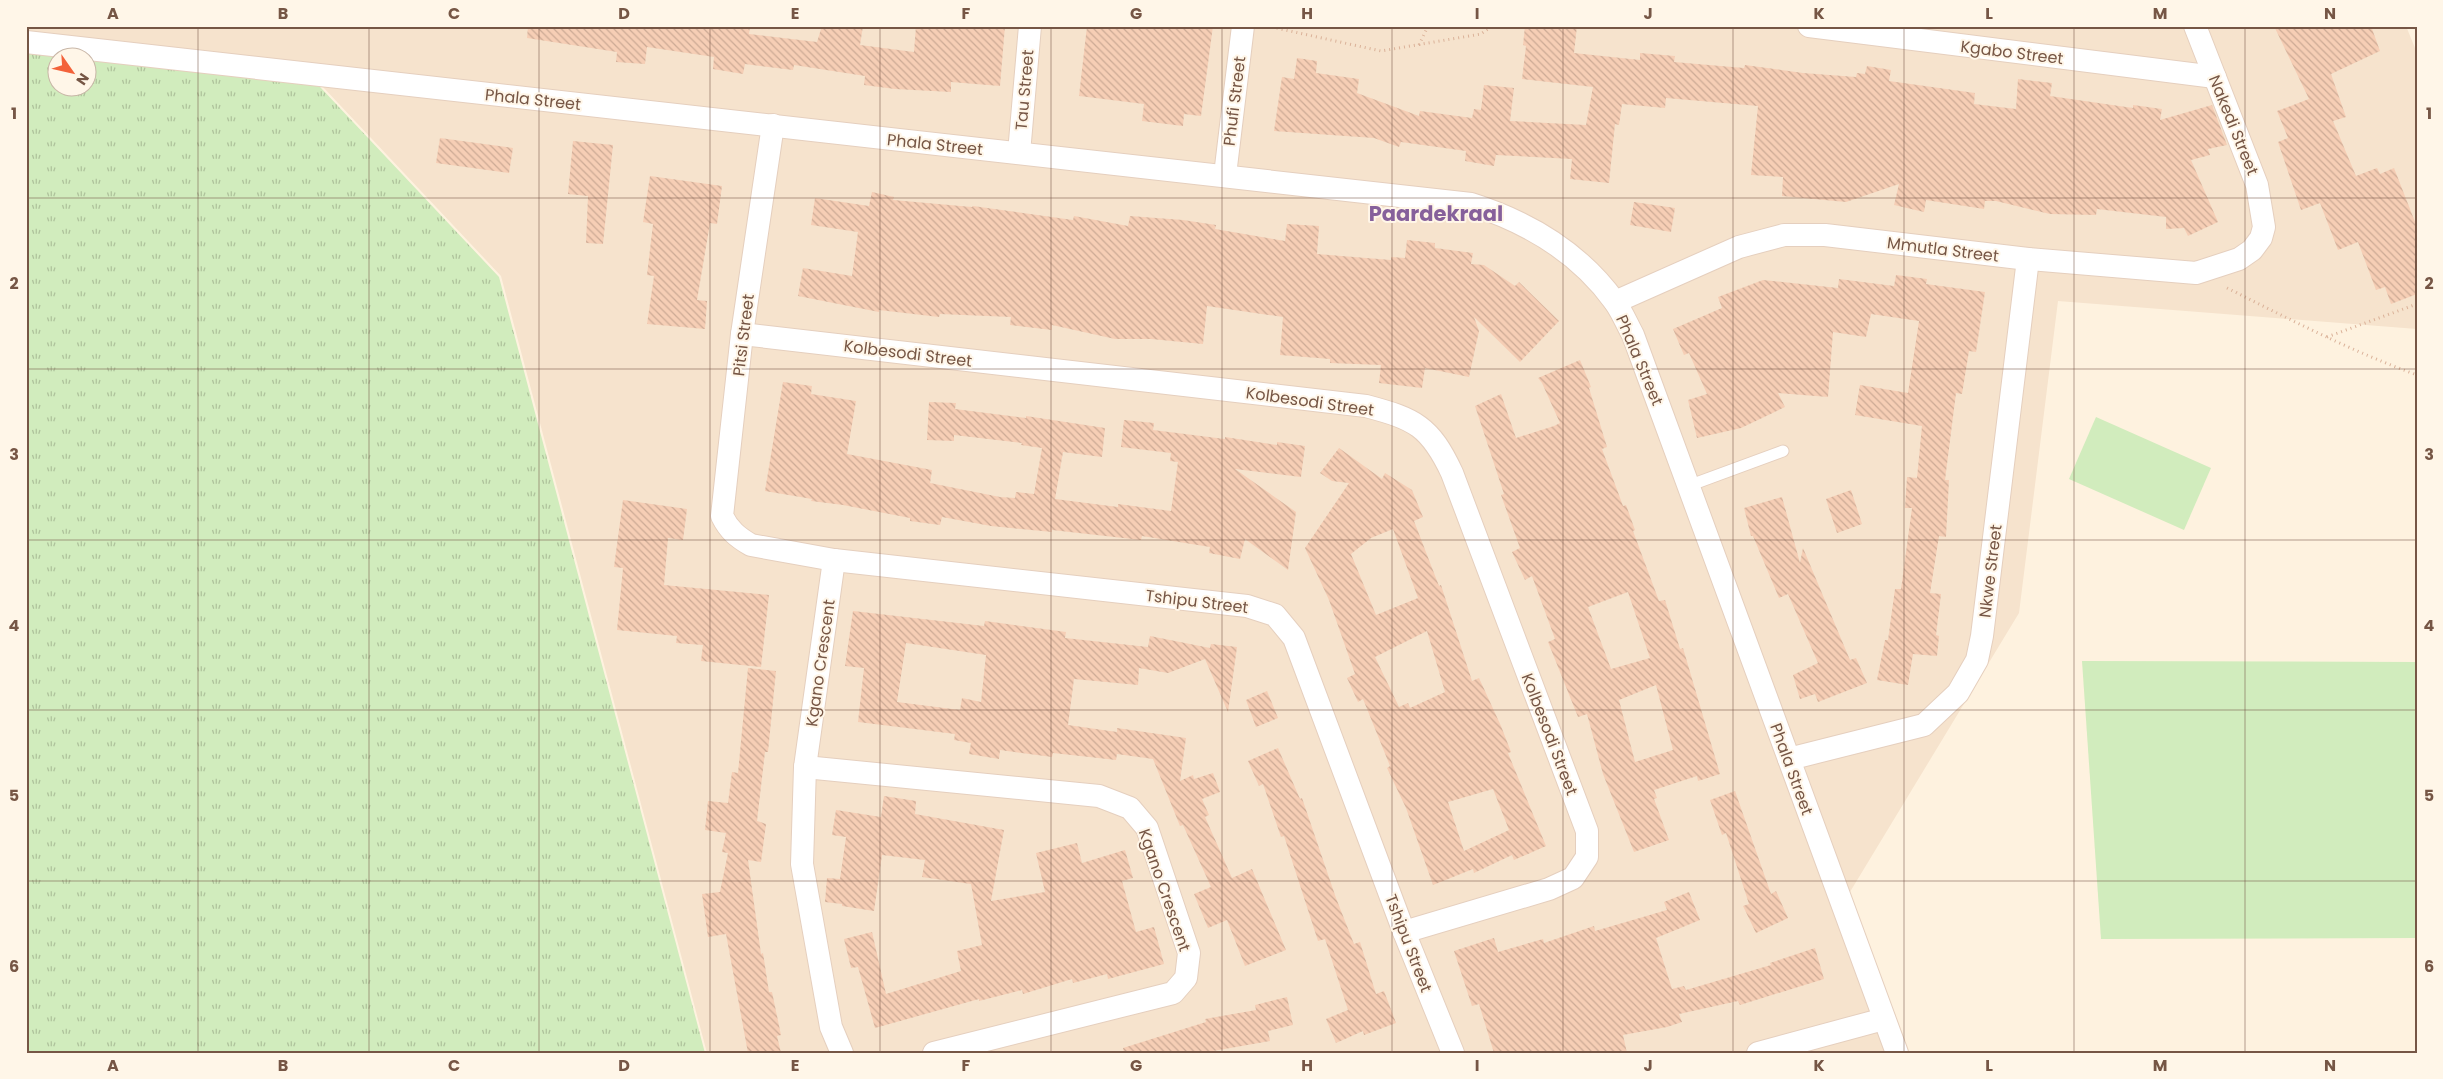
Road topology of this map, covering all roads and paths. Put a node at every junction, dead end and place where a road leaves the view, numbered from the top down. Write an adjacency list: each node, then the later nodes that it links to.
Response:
1 (1030, 26): 12 (street, Tau Street)
2 (1243, 26): 13 (street, Phufi Street)
3 (1267, 26): 9 (path)
4 (1428, 26): 9 (path)
5 (1492, 26): 9 (path)
6 (1809, 26): 10 (street, Kgabo Street)
7 (2195, 26): 10 (street, Nakedi Street)
8 (26, 42): 11 (street, Phala Street)
9 (1419, 45)
10 (2215, 77): 14 (street, Nakedi Street)
11 (773, 126): 12 (street, Phala Street); 19 (street, Pitsi Street)
12 (1018, 153): 13 (street, Phala Street)
13 (1225, 175): 17 (street, Phala Street)
14 (2264, 227): 16 (street, Mmutla Street)
15 (2028, 259): 16 (street, Mmutla Street); 17 (street, Mmutla Street); 26 (street, Nkwe Street)
16 (2196, 273): 20 (path)
17 (1615, 302): 23 (street, Phala Street)
18 (2417, 304): 20 (path)
19 (742, 334): 24 (street, Pitsi Street); 28 (street, Kolbesodi Street)
20 (2327, 337): 21 (path)
21 (2417, 375)
22 (1783, 451): 23 (lane)
23 (1688, 486): 26 (street, Phala Street)
24 (739, 539): 25 (street, Tshipu Street)
25 (834, 560): 27 (street, Kgano Crescent); 28 (street, Tshipu Street)
26 (1789, 759): 29 (street, Phala Street)
27 (805, 766): 30 (street, Kgano Crescent); 31 (street, Kgano Crescent)
28 (1404, 932): 32 (street, Tshipu Street)
29 (1884, 1019): 33 (street); 34 (street, Phala Street)
30 (842, 1053)
31 (934, 1053)
32 (1452, 1053)
33 (1758, 1053)
34 (1897, 1053)

